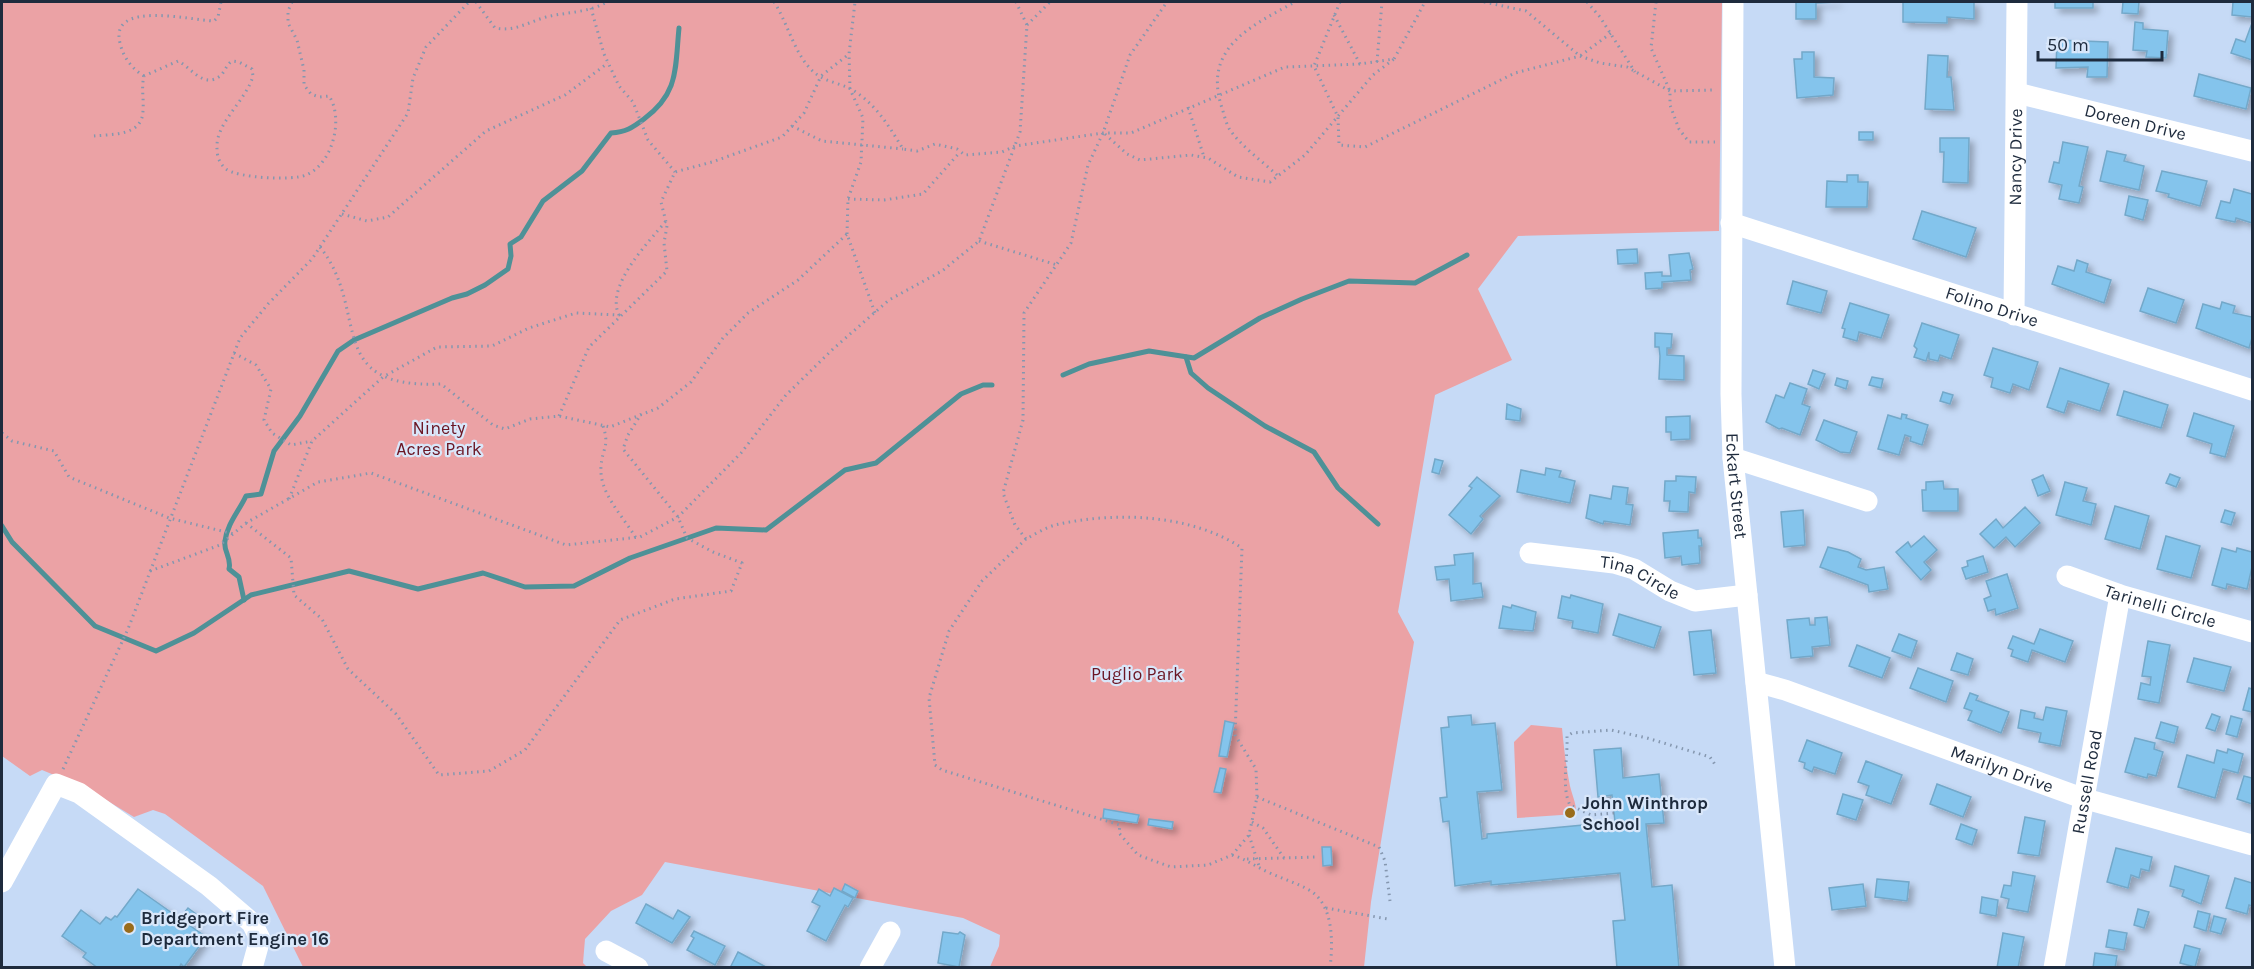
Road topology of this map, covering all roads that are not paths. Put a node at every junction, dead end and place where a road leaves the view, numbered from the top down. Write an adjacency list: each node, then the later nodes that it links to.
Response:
1 (1733, 2): 5 (street, Eckart Street)
2 (2017, 2): 3 (street, Nancy Drive)
3 (2018, 93): 4 (street, Doreen Drive); 6 (street, Nancy Drive)
4 (2253, 151)
5 (1731, 223): 6 (street, Folino Drive); 8 (street, Eckart Street)
6 (2014, 315): 7 (street, Folino Drive)
7 (2253, 390)
8 (1733, 458): 9 (street); 12 (street, Eckart Street)
9 (1867, 501)
10 (1530, 553): 12 (street, Tina Circle)
11 (2067, 576): 13 (street, Tarinelli Circle)
12 (1747, 595): 15 (street, Eckart Street)
13 (2120, 595): 14 (street, Tarinelli Circle); 16 (street, Russell Road)
14 (2253, 633)
15 (1756, 682): 16 (street, Marilyn Drive); 24 (street, Eckart Street)
16 (2082, 798): 17 (street, Marilyn Drive); 25 (street, Russell Road)
17 (2253, 844)
18 (2, 882): 21 (street)
19 (890, 932): 23 (street)
20 (606, 951): 22 (street)
21 (252, 968)
22 (638, 968)
23 (870, 968)
24 (1785, 968)
25 (2054, 968)

